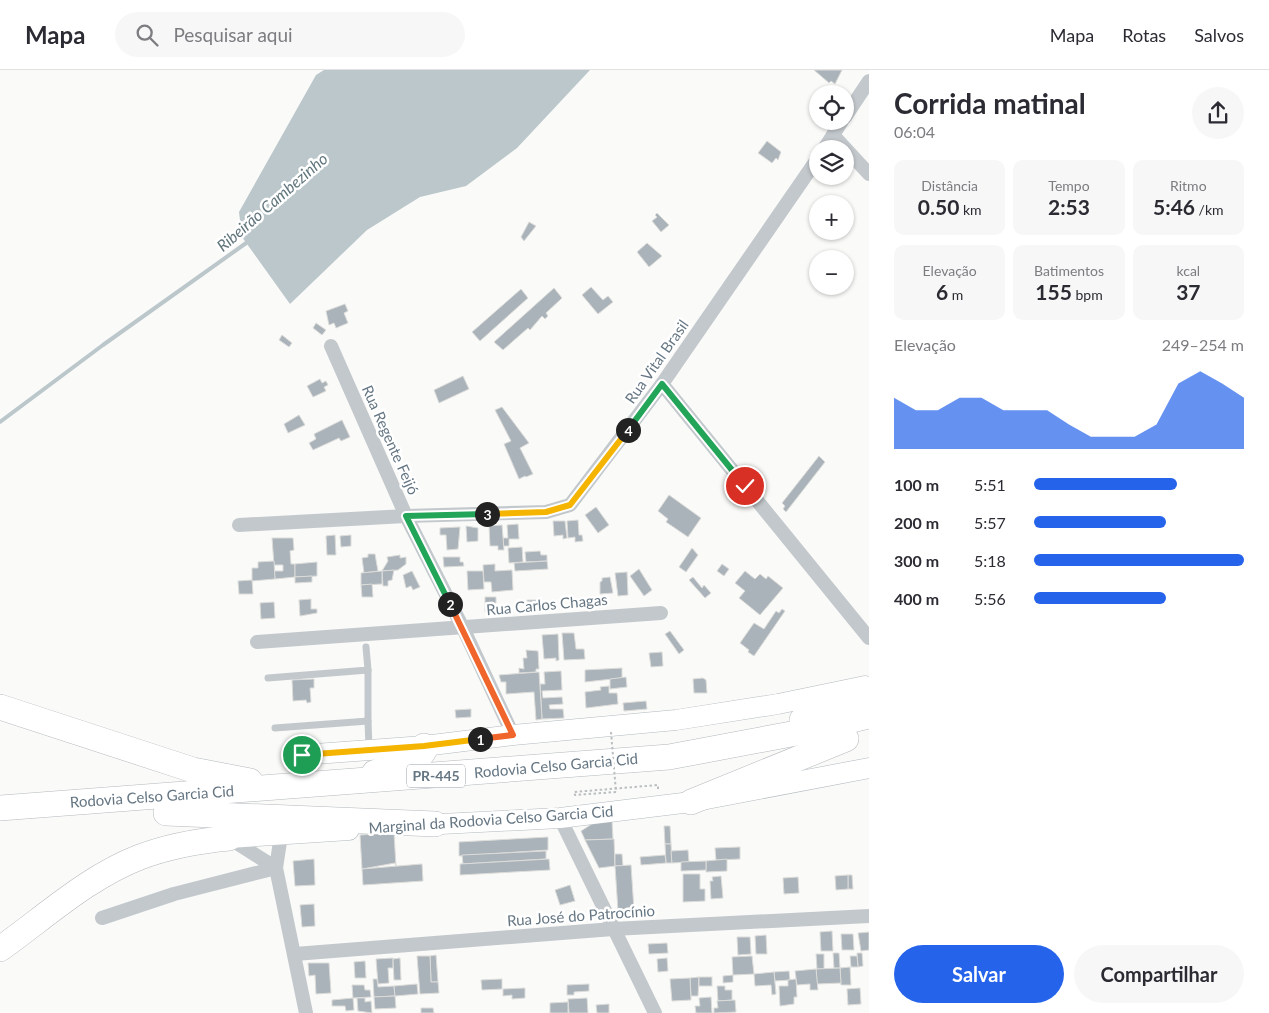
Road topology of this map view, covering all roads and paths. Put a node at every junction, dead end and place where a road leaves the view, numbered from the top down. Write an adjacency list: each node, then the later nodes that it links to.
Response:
1 (869, 81): 2 (street)
2 (854, 104)
3 (836, 130): 4 (street)
4 (833, 135): 5 (street); 7 (street)
5 (830, 140)
6 (809, 171): 9 (street, Rua Vital Brasil)
7 (869, 174)
8 (331, 346): 10 (street, Rua Regente Feijó)
9 (662, 384): 10 (street, Rua Vital Brasil); 14 (street)
10 (406, 516): 11 (street, Rua Vital Brasil); 13 (street, Rua Regente Feijó)
11 (239, 526)
12 (660, 613): 13 (street, Rua Carlos Chagas)
13 (463, 628): 15 (street, Rua Carlos Chagas); 26 (street, Rua Regente Feijó)
14 (869, 638)
15 (257, 642)
16 (366, 647): 17 (lane)
17 (368, 670): 18 (lane); 23 (lane)
18 (268, 678)
19 (869, 685): 26 (street)
20 (869, 692): 28 (highway)
21 (0, 707): 34 (highway)
22 (869, 716): 28 (highway, Rodovia Celso Garcia Cid / PR-445)
23 (368, 721): 24 (lane); 30 (lane)
24 (275, 728)
25 (611, 732): 35 (path, bridge)
26 (513, 735): 29 (street)
27 (858, 737): 38 (highway); 40 (highway, Rodovia Celso Garcia Cid / PR-445)
28 (748, 743): 33 (highway, Rodovia Celso Garcia Cid / PR-445)
29 (424, 746): 30 (street); 33 (highway)
30 (369, 751): 31 (street)
31 (302, 755)
32 (869, 768): 38 (street, Marginal da Rodovia Celso Garcia Cid)
33 (350, 782): 34 (highway, Rodovia Celso Garcia Cid / PR-445)
34 (282, 788): 39 (highway, Rodovia Celso Garcia Cid / PR-445)
35 (658, 793)
36 (622, 796): 37 (path)
37 (594, 798)
38 (691, 802): 41 (street, Marginal da Rodovia Celso Garcia Cid)
39 (0, 808)
40 (166, 813): 42 (highway, Rodovia Celso Garcia Cid / PR-445); 43 (highway)
41 (560, 818): 43 (street, Marginal da Rodovia Celso Garcia Cid); 49 (street)
42 (0, 823)
43 (435, 824): 44 (street, Marginal da Rodovia Celso Garcia Cid)
44 (281, 835): 45 (street, Marginal da Rodovia Celso Garcia Cid); 46 (street)
45 (229, 838): 46 (street); 50 (highway)
46 (276, 868): 48 (street); 51 (street)
47 (869, 916): 49 (street, Rua José do Patrocínio)
48 (102, 918)
49 (612, 929): 51 (street, Rua José do Patrocínio); 53 (street)
50 (0, 949)
51 (295, 954): 52 (street)
52 (306, 1013)
53 (655, 1013)

